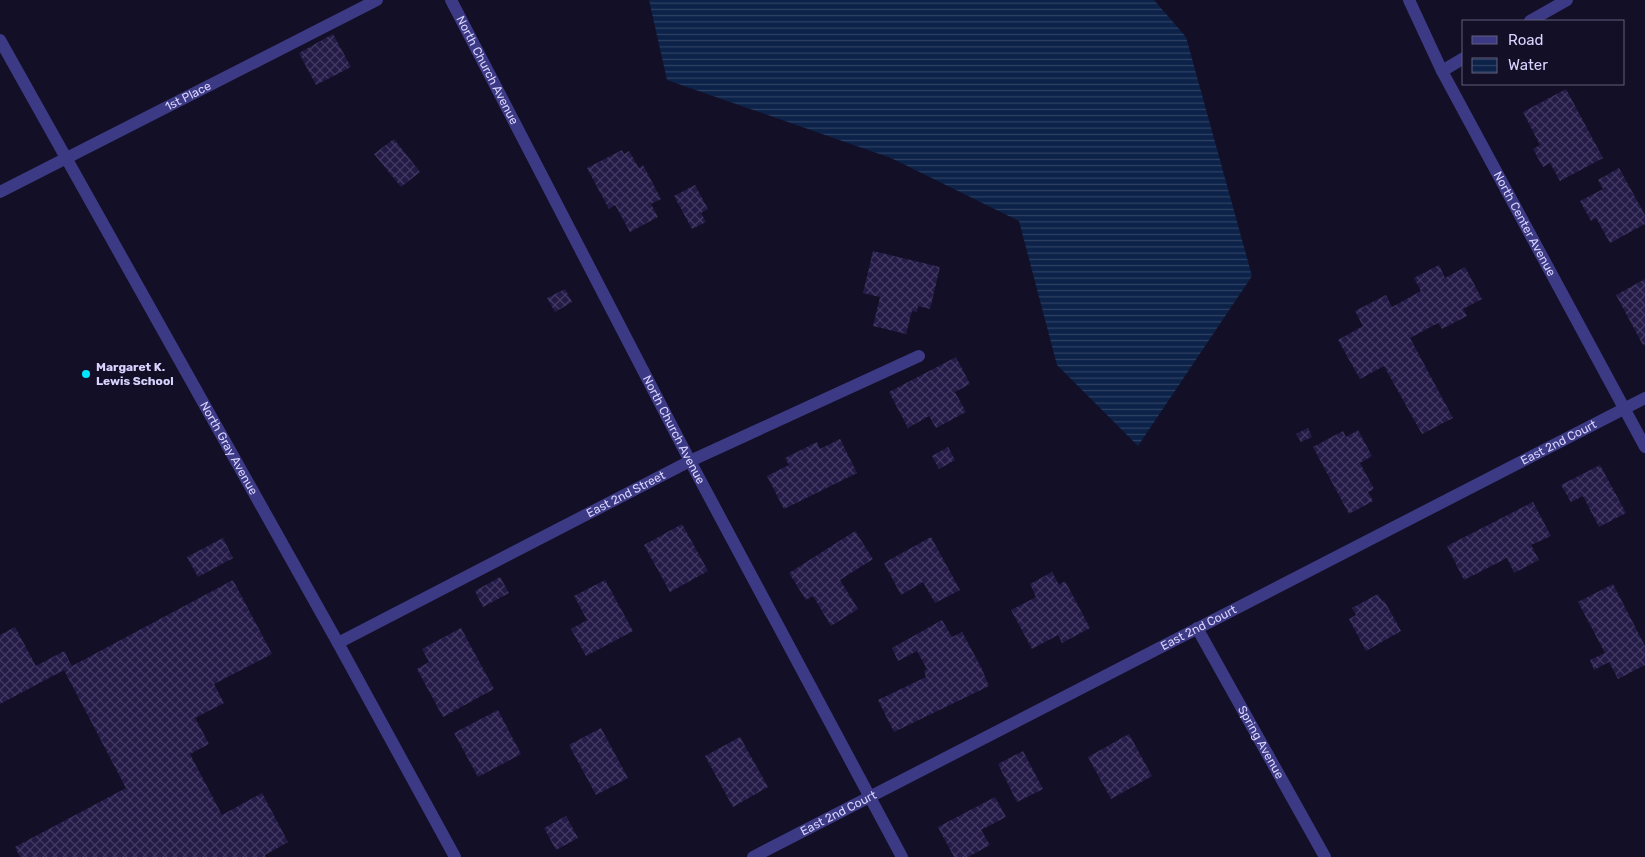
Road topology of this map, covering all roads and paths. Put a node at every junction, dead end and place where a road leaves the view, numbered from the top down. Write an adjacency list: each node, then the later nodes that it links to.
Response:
1 (377, 0): 9 (street, 1st Place)
2 (451, 0): 15 (street, North Church Avenue)
3 (1409, 0): 8 (street, North Center Avenue)
4 (1567, 0): 5 (street)
5 (1532, 20)
6 (0, 40): 9 (street, North Gray Avenue)
7 (1462, 59): 8 (street)
8 (1442, 70): 13 (street, North Center Avenue)
9 (65, 158): 10 (street, 1st Place); 17 (street, North Gray Avenue)
10 (0, 192)
11 (919, 356): 15 (street, East 2nd Street)
12 (1645, 398): 13 (street, East 2nd Court)
13 (1625, 408): 14 (street, North Center Avenue); 16 (street, East 2nd Court)
14 (1645, 447)
15 (690, 461): 17 (street, East 2nd Street); 18 (street, North Church Avenue)
16 (1197, 628): 18 (street, East 2nd Court); 22 (street, Spring Avenue)
17 (338, 643): 19 (street, North Gray Avenue)
18 (870, 796): 20 (street, East 2nd Court); 21 (street, North Church Avenue)
19 (455, 857)
20 (753, 857)
21 (902, 857)
22 (1325, 857)

